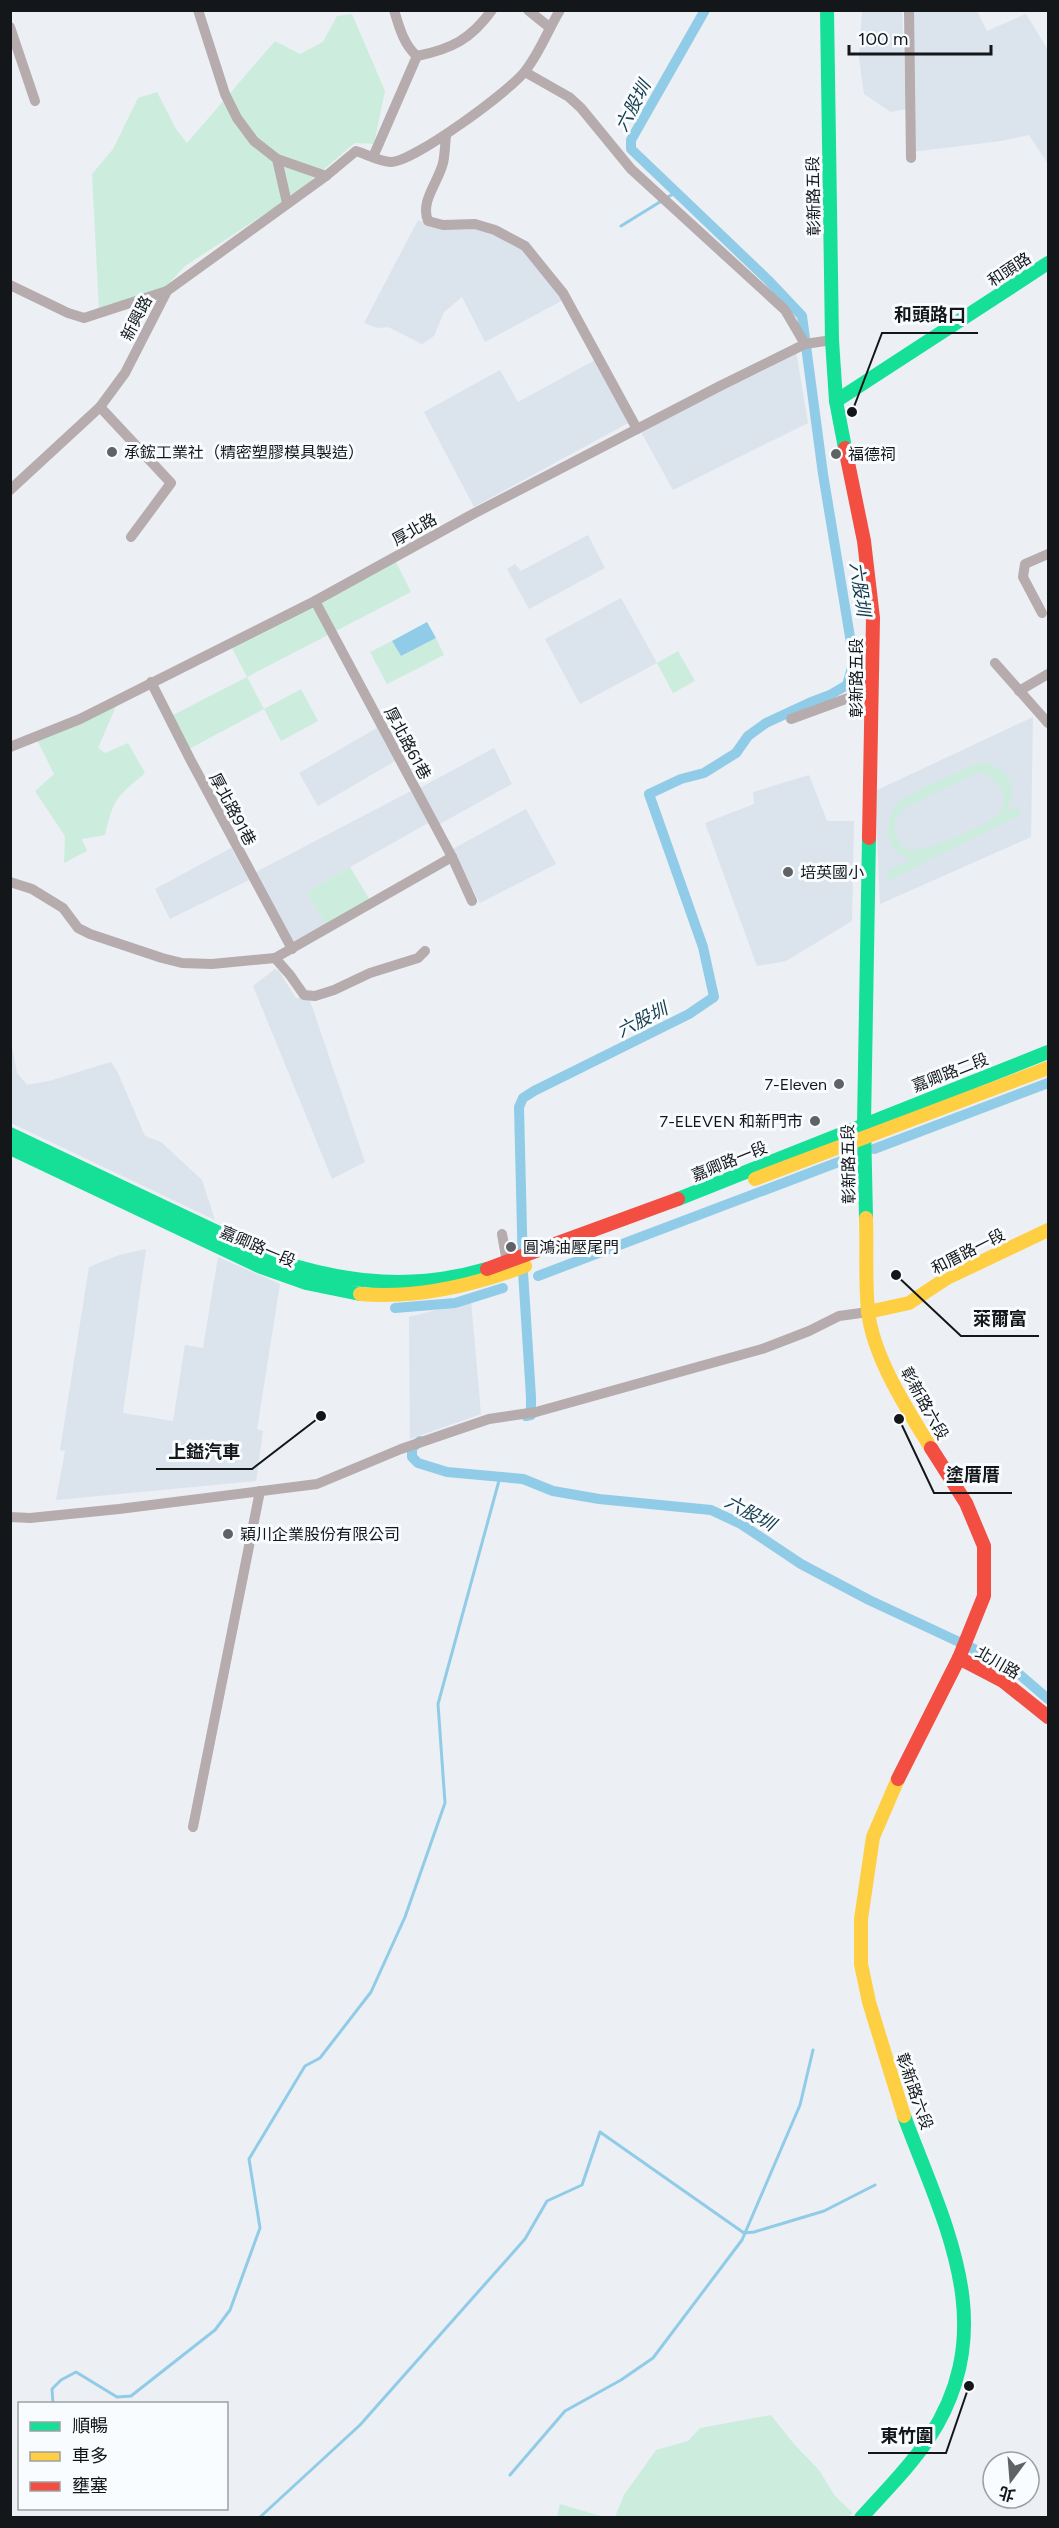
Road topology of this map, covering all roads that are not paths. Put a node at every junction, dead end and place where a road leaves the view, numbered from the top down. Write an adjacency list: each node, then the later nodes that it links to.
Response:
1 (198, 10): 16 (street)
2 (394, 10): 10 (street)
3 (492, 10): 10 (street)
4 (528, 10): 9 (street)
5 (560, 10): 9 (street)
6 (827, 10): 22 (street, 彰新路五段)
7 (909, 10): 15 (street)
8 (10, 27): 12 (street)
9 (549, 27): 11 (street)
10 (417, 56): 14 (street)
11 (525, 72): 13 (street); 23 (street)
12 (35, 101)
13 (446, 135): 14 (street); 26 (street)
14 (373, 157): 17 (street, 新興路)
15 (911, 158)
16 (277, 159): 17 (street); 18 (street)
17 (326, 176): 18 (street, 新興路)
18 (287, 203): 21 (street, 新興路)
19 (1048, 263): 24 (street, 和頭路)
20 (10, 285): 21 (street)
21 (167, 291): 25 (street, 新興路)
22 (832, 340): 23 (street, 厚北路); 24 (street, 彰新路五段)
23 (805, 344): 26 (street, 厚北路)
24 (836, 401): 35 (street, 彰新路五段)
25 (100, 407): 27 (street, 新興路); 28 (street)
26 (637, 429): 30 (street, 厚北路)
27 (10, 490)
28 (130, 537)
29 (1048, 554): 31 (street)
30 (315, 601): 34 (street, 厚北路); 40 (street, 厚北路61巷)
31 (1042, 613)
32 (995, 663): 36 (street)
33 (1048, 675): 36 (street)
34 (151, 682): 39 (street, 厚北路); 43 (street, 厚北路91巷)
35 (873, 689): 37 (street); 48 (street, 彰新路五段)
36 (1019, 691): 38 (street)
37 (791, 719)
38 (1048, 723)
39 (10, 747)
40 (452, 857): 42 (street, 厚北路61巷); 43 (street)
41 (10, 882): 45 (street)
42 (472, 901)
43 (292, 949): 45 (street)
44 (425, 951): 45 (street)
45 (275, 958)
46 (1048, 1052): 48 (street, 嘉卿路二段)
47 (1048, 1068): 48 (street, 嘉卿路二段)
48 (864, 1131): 53 (street, 嘉卿路一段); 54 (street, 彰新路五段)
49 (10, 1134): 53 (street, 嘉卿路一段)
50 (10, 1148): 53 (street, 嘉卿路一段)
51 (1048, 1230): 54 (street, 和厝路一段)
52 (502, 1234): 53 (street)
53 (508, 1267)
54 (868, 1312): 55 (street); 57 (street, 彰新路六段)
55 (260, 1491): 56 (street); 59 (street)
56 (10, 1517)
57 (958, 1658): 58 (street, 北川路); 60 (street, 彰新路六段)
58 (1048, 1717)
59 (194, 1827)
60 (861, 2517)

